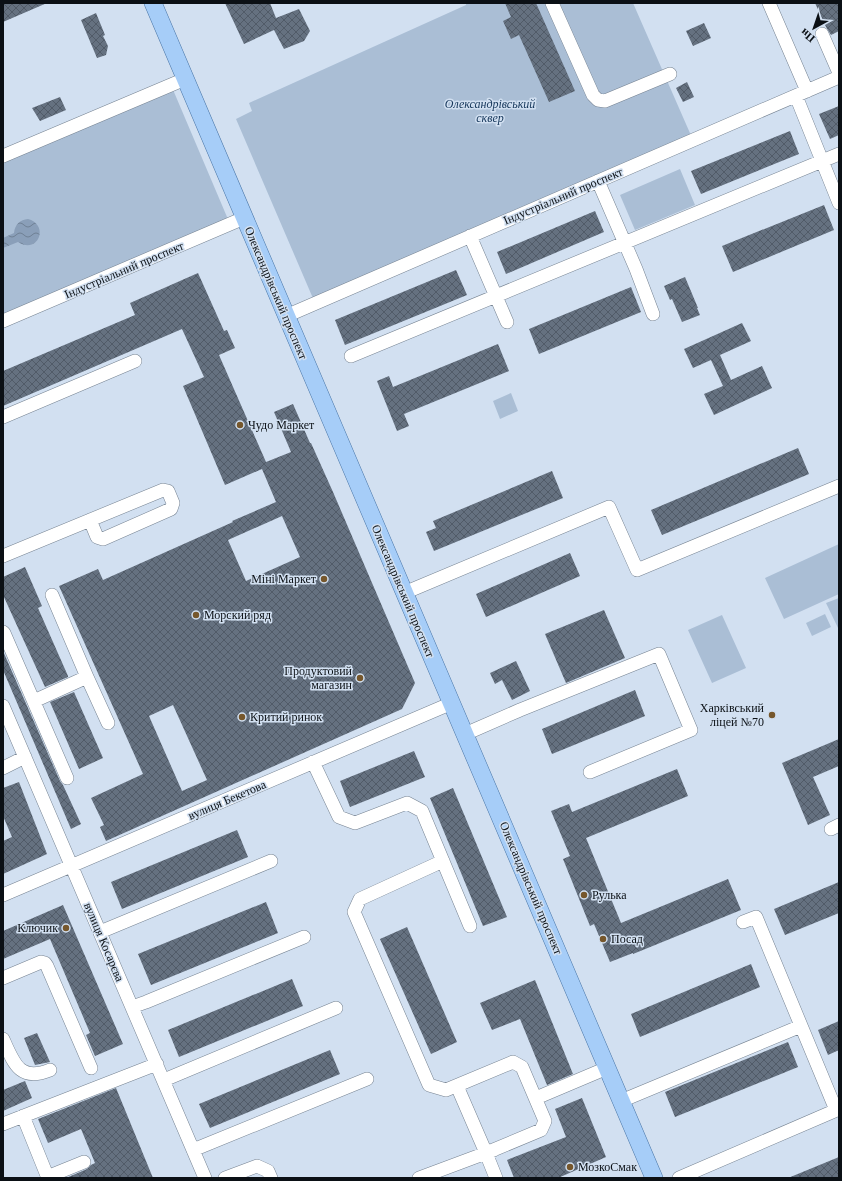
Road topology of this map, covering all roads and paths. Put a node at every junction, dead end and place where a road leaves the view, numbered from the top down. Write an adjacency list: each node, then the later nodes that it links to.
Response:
1 (153, 3): 8 (main road, Олександрівський проспект)
2 (552, 3): 6 (street)
3 (769, 3): 9 (street)
4 (822, 34): 5 (street)
5 (839, 73)
6 (670, 74)
7 (839, 77): 9 (street, Індустріальний проспект)
8 (185, 79): 11 (street); 15 (main road, Олександрівський проспект)
9 (801, 93): 12 (street); 13 (street, Індустріальний проспект)
10 (839, 154): 12 (street)
11 (3, 156)
12 (822, 161): 14 (street); 17 (street)
13 (598, 181): 16 (street, Індустріальний проспект); 17 (street)
14 (839, 203)
15 (244, 218): 20 (main road, Олександрівський проспект); 21 (street, Індустріальний проспект)
16 (470, 236): 18 (street); 20 (street, Індустріальний проспект)
17 (624, 242): 18 (street); 19 (street)
18 (496, 295): 22 (street); 23 (street)
19 (653, 314)
20 (286, 316): 29 (main road, Олександрівський проспект)
21 (3, 321)
22 (507, 322)
23 (351, 356)
24 (135, 361): 25 (street)
25 (3, 417)
26 (839, 486): 29 (street)
27 (90, 520): 27 (street); 28 (street)
28 (3, 556)
29 (404, 593): 34 (main road, Олександрівський проспект)
30 (52, 595): 32 (street)
31 (3, 632): 33 (street)
32 (87, 677): 33 (street); 36 (street)
33 (34, 701): 42 (street)
34 (452, 703): 37 (main road, Олександрівський проспект); 39 (street, вулиця Бекетова)
35 (3, 706): 38 (street, вулиця Косарєва)
36 (108, 723)
37 (465, 734): 41 (street); 58 (main road, Олександрівський проспект)
38 (25, 757): 40 (street); 45 (street, вулиця Косарєва)
39 (313, 762): 44 (street); 45 (street, вулиця Бекетова)
40 (3, 768)
41 (590, 772)
42 (67, 778)
43 (271, 861): 49 (street)
44 (443, 861): 48 (street); 62 (street)
45 (72, 866): 46 (street, вулиця Бекетова); 49 (street, вулиця Косарєва)
46 (3, 896)
47 (743, 922): 54 (street)
48 (470, 926)
49 (100, 932): 52 (street, вулиця Косарєва)
50 (304, 937): 52 (street)
51 (3, 978): 57 (street)
52 (132, 1007): 56 (street, вулиця Косарєва)
53 (336, 1008): 61 (street)
54 (801, 1026): 64 (street); 65 (street)
55 (3, 1039): 59 (street)
56 (157, 1064): 61 (street, вулиця Косарєва); 66 (street)
57 (92, 1068)
58 (607, 1068): 63 (street); 64 (main road, Олександрівський проспект)
59 (50, 1070)
60 (367, 1078): 68 (street)
61 (164, 1080): 68 (street, вулиця Косарєва)
62 (457, 1086): 63 (street); 69 (street)
63 (536, 1098): 69 (street)
64 (621, 1101): 77 (main road, Олександрівський проспект)
65 (837, 1110): 78 (street)
66 (23, 1116): 67 (street); 71 (street)
67 (3, 1124)
68 (194, 1150): 72 (street, вулиця Косарєва)
69 (486, 1153): 75 (street); 76 (street)
70 (84, 1162): 71 (street)
71 (48, 1178)
72 (205, 1178)
73 (225, 1178): 74 (street)
74 (271, 1178)
75 (419, 1178)
76 (496, 1178)
77 (654, 1178)
78 (679, 1178)

